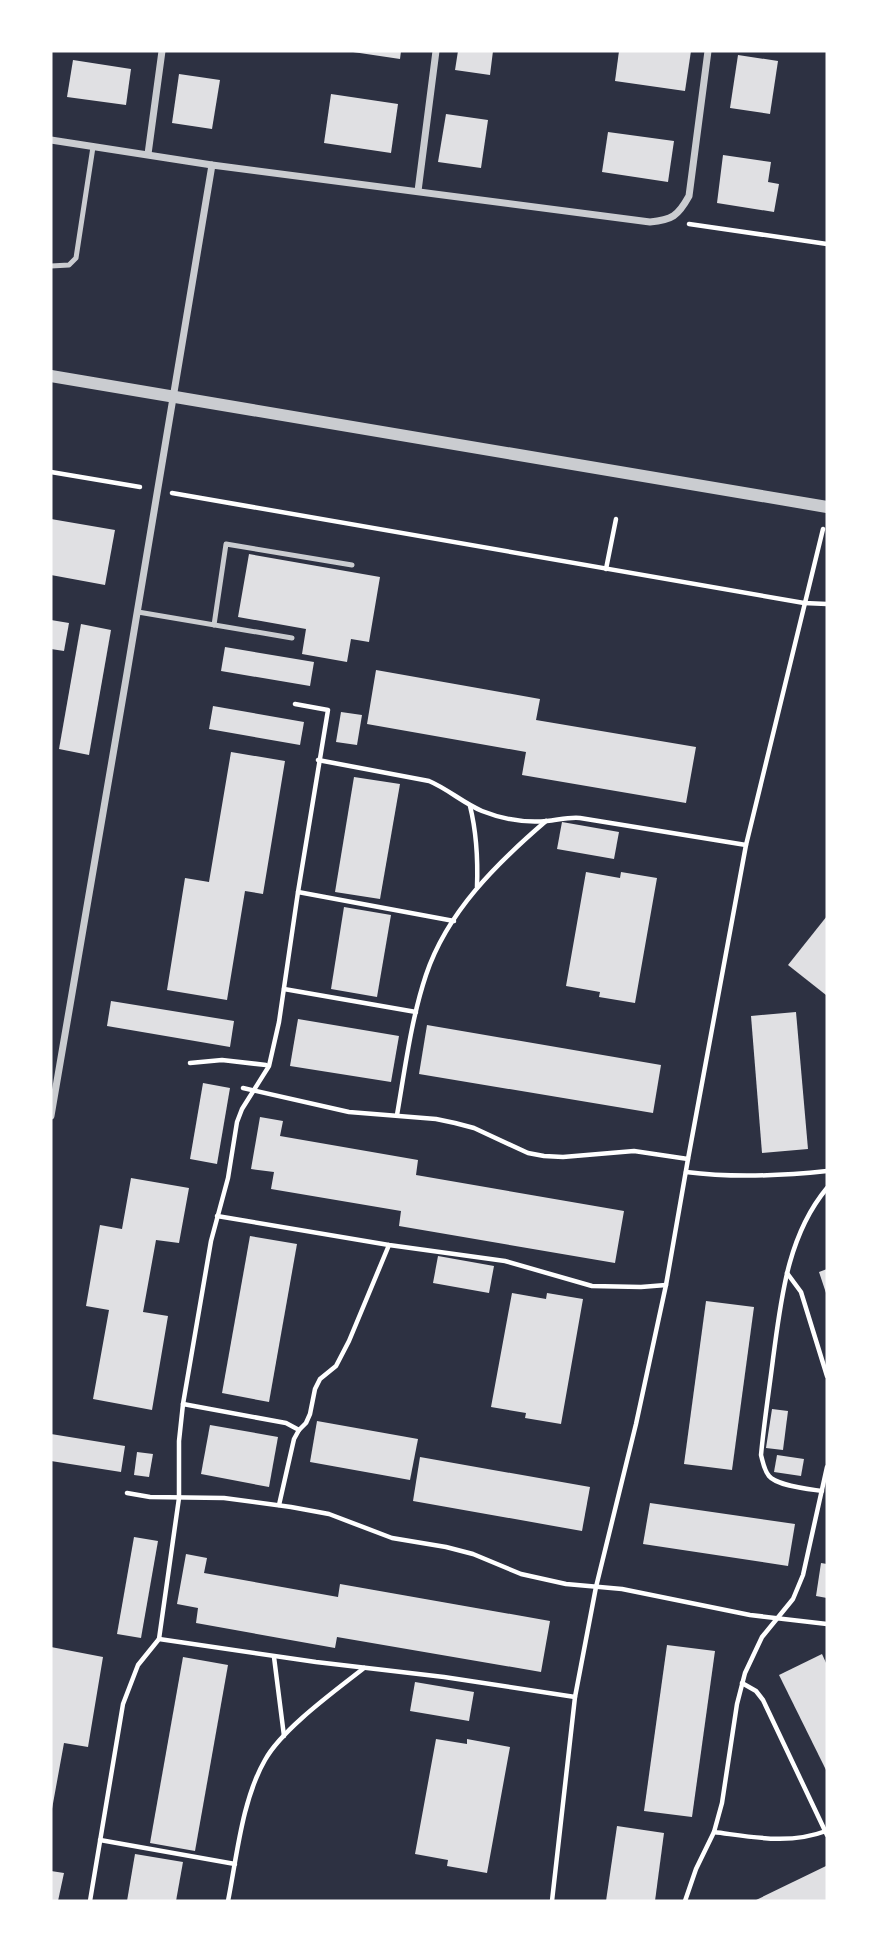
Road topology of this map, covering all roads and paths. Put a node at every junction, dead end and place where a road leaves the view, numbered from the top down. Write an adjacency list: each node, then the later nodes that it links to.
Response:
1 (162, 51): 6 (street)
2 (436, 51): 8 (street)
3 (708, 51): 9 (street)
4 (51, 140): 5 (street)
5 (93, 147): 6 (street); 11 (lane)
6 (148, 154): 7 (street)
7 (212, 165): 8 (street); 13 (street)
8 (418, 191): 9 (street)
9 (667, 221): 10 (path)
10 (827, 244)
11 (51, 266)
12 (51, 376): 13 (street)
13 (172, 397): 15 (street); 16 (street)
14 (51, 472): 15 (path)
15 (157, 490): 20 (path); 23 (street)
16 (827, 507)
17 (616, 519): 20 (path)
18 (823, 529): 21 (path)
19 (352, 565): 24 (lane)
20 (606, 569): 21 (path)
21 (804, 603): 22 (path); 30 (path)
22 (827, 604)
23 (138, 612): 24 (lane); 40 (street)
24 (214, 625): 25 (lane)
25 (292, 638)
26 (295, 704): 27 (path)
27 (318, 760): 28 (path); 32 (path)
28 (470, 805): 29 (path); 31 (path)
29 (547, 821): 30 (path); 31 (path)
30 (746, 845): 42 (path)
31 (477, 888): 33 (path)
32 (298, 892): 33 (path); 34 (path)
33 (454, 921): 35 (path)
34 (284, 989): 35 (path); 39 (path)
35 (416, 1012): 41 (path)
36 (190, 1063): 37 (path)
37 (266, 1065)
38 (243, 1088): 39 (path)
39 (254, 1090): 41 (path); 46 (path)
40 (51, 1116)
41 (397, 1116): 42 (path)
42 (688, 1159): 44 (path)
43 (827, 1171): 44 (path)
44 (686, 1172): 49 (path)
45 (827, 1188): 48 (path)
46 (217, 1216): 47 (path); 51 (path)
47 (389, 1244): 49 (path); 52 (path)
48 (787, 1273): 50 (path); 54 (path)
49 (666, 1285): 58 (path)
50 (827, 1376)
51 (183, 1404): 52 (path); 56 (path)
52 (299, 1430): 57 (path)
53 (827, 1466): 54 (path)
54 (822, 1491): 59 (path)
55 (127, 1493): 56 (path)
56 (179, 1498): 57 (path); 61 (path)
57 (279, 1505): 58 (path)
58 (596, 1587): 59 (path); 65 (path)
59 (778, 1618): 60 (path); 64 (path)
60 (827, 1624)
61 (159, 1639): 62 (path); 69 (path)
62 (274, 1657): 63 (path); 66 (path)
63 (364, 1668): 65 (path); 66 (path)
64 (742, 1683): 67 (path); 68 (path)
65 (575, 1697): 73 (path)
66 (284, 1737): 70 (path)
67 (714, 1832): 68 (path); 74 (path)
68 (827, 1832)
69 (100, 1840): 70 (path); 71 (path)
70 (235, 1864): 72 (path)
71 (90, 1901)
72 (228, 1901)
73 (552, 1901)
74 (685, 1901)

